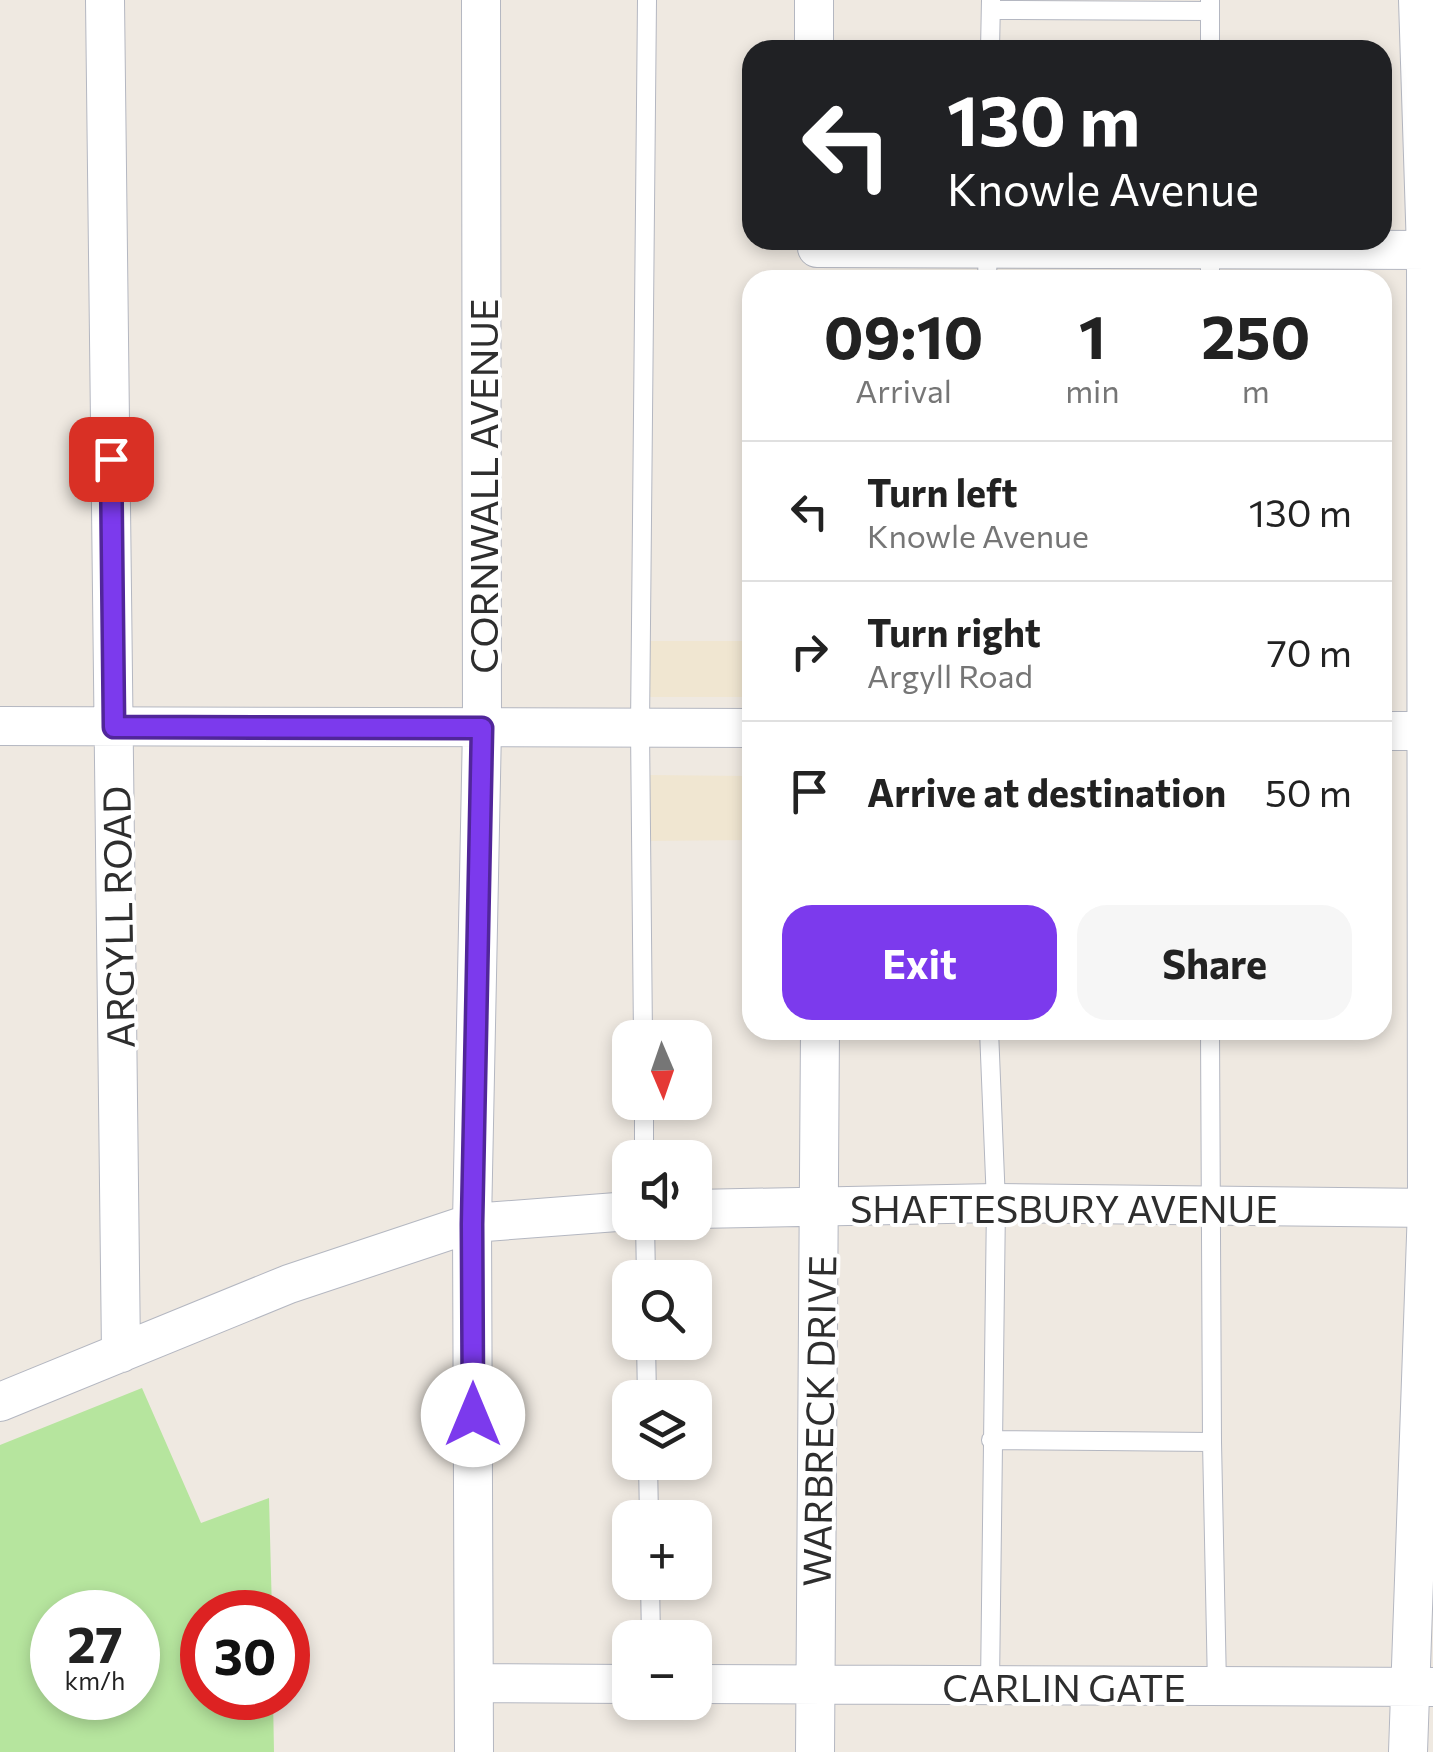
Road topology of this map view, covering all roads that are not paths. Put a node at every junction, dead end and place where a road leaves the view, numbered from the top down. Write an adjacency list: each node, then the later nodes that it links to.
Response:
1 (105, 0): 16 (street, ARGYLL ROAD)
2 (481, 0): 17 (street, CORNWALL AVENUE)
3 (648, 0): 18 (lane)
4 (814, 0): 8 (street)
5 (1418, 0): 11 (street)
6 (991, 5): 7 (lane); 9 (lane)
7 (1210, 6): 10 (lane)
8 (814, 40)
9 (990, 40)
10 (1210, 40)
11 (1429, 250): 13 (street); 21 (street)
12 (817, 256): 14 (street)
13 (1210, 256): 14 (street)
14 (988, 257)
15 (0, 726): 16 (street)
16 (114, 727): 17 (street); 33 (street, ARGYLL ROAD)
17 (482, 728): 18 (street); 32 (street, CORNWALL AVENUE)
18 (640, 728): 19 (street); 22 (lane)
19 (742, 728)
20 (1392, 730): 21 (street)
21 (1430, 730): 29 (street)
22 (643, 1020)
23 (820, 1040): 27 (street, WARBRECK DRIVE)
24 (990, 1040): 26 (lane)
25 (1210, 1040): 28 (lane)
26 (996, 1204): 27 (street, SHAFTESBURY AVENUE); 28 (street, SHAFTESBURY AVENUE); 35 (lane)
27 (820, 1207): 30 (street, SHAFTESBURY AVENUE); 40 (street, WARBRECK DRIVE)
28 (1210, 1207): 29 (street, SHAFTESBURY AVENUE); 36 (lane)
29 (1430, 1208): 43 (street)
30 (712, 1209)
31 (612, 1212): 32 (street)
32 (472, 1224): 33 (street); 37 (street, CORNWALL AVENUE)
33 (121, 1354): 34 (street)
34 (0, 1402)
35 (991, 1440): 36 (lane); 41 (lane)
36 (1212, 1442): 42 (lane)
37 (474, 1683): 38 (street); 44 (street, CORNWALL AVENUE)
38 (612, 1684)
39 (712, 1684): 40 (street, CARLIN GATE)
40 (815, 1684): 41 (street, CARLIN GATE); 45 (street, WARBRECK DRIVE)
41 (990, 1685): 42 (street, CARLIN GATE)
42 (1217, 1686): 43 (street, CARLIN GATE)
43 (1421, 1687): 46 (street)
44 (474, 1752)
45 (815, 1752)
46 (1408, 1752)

